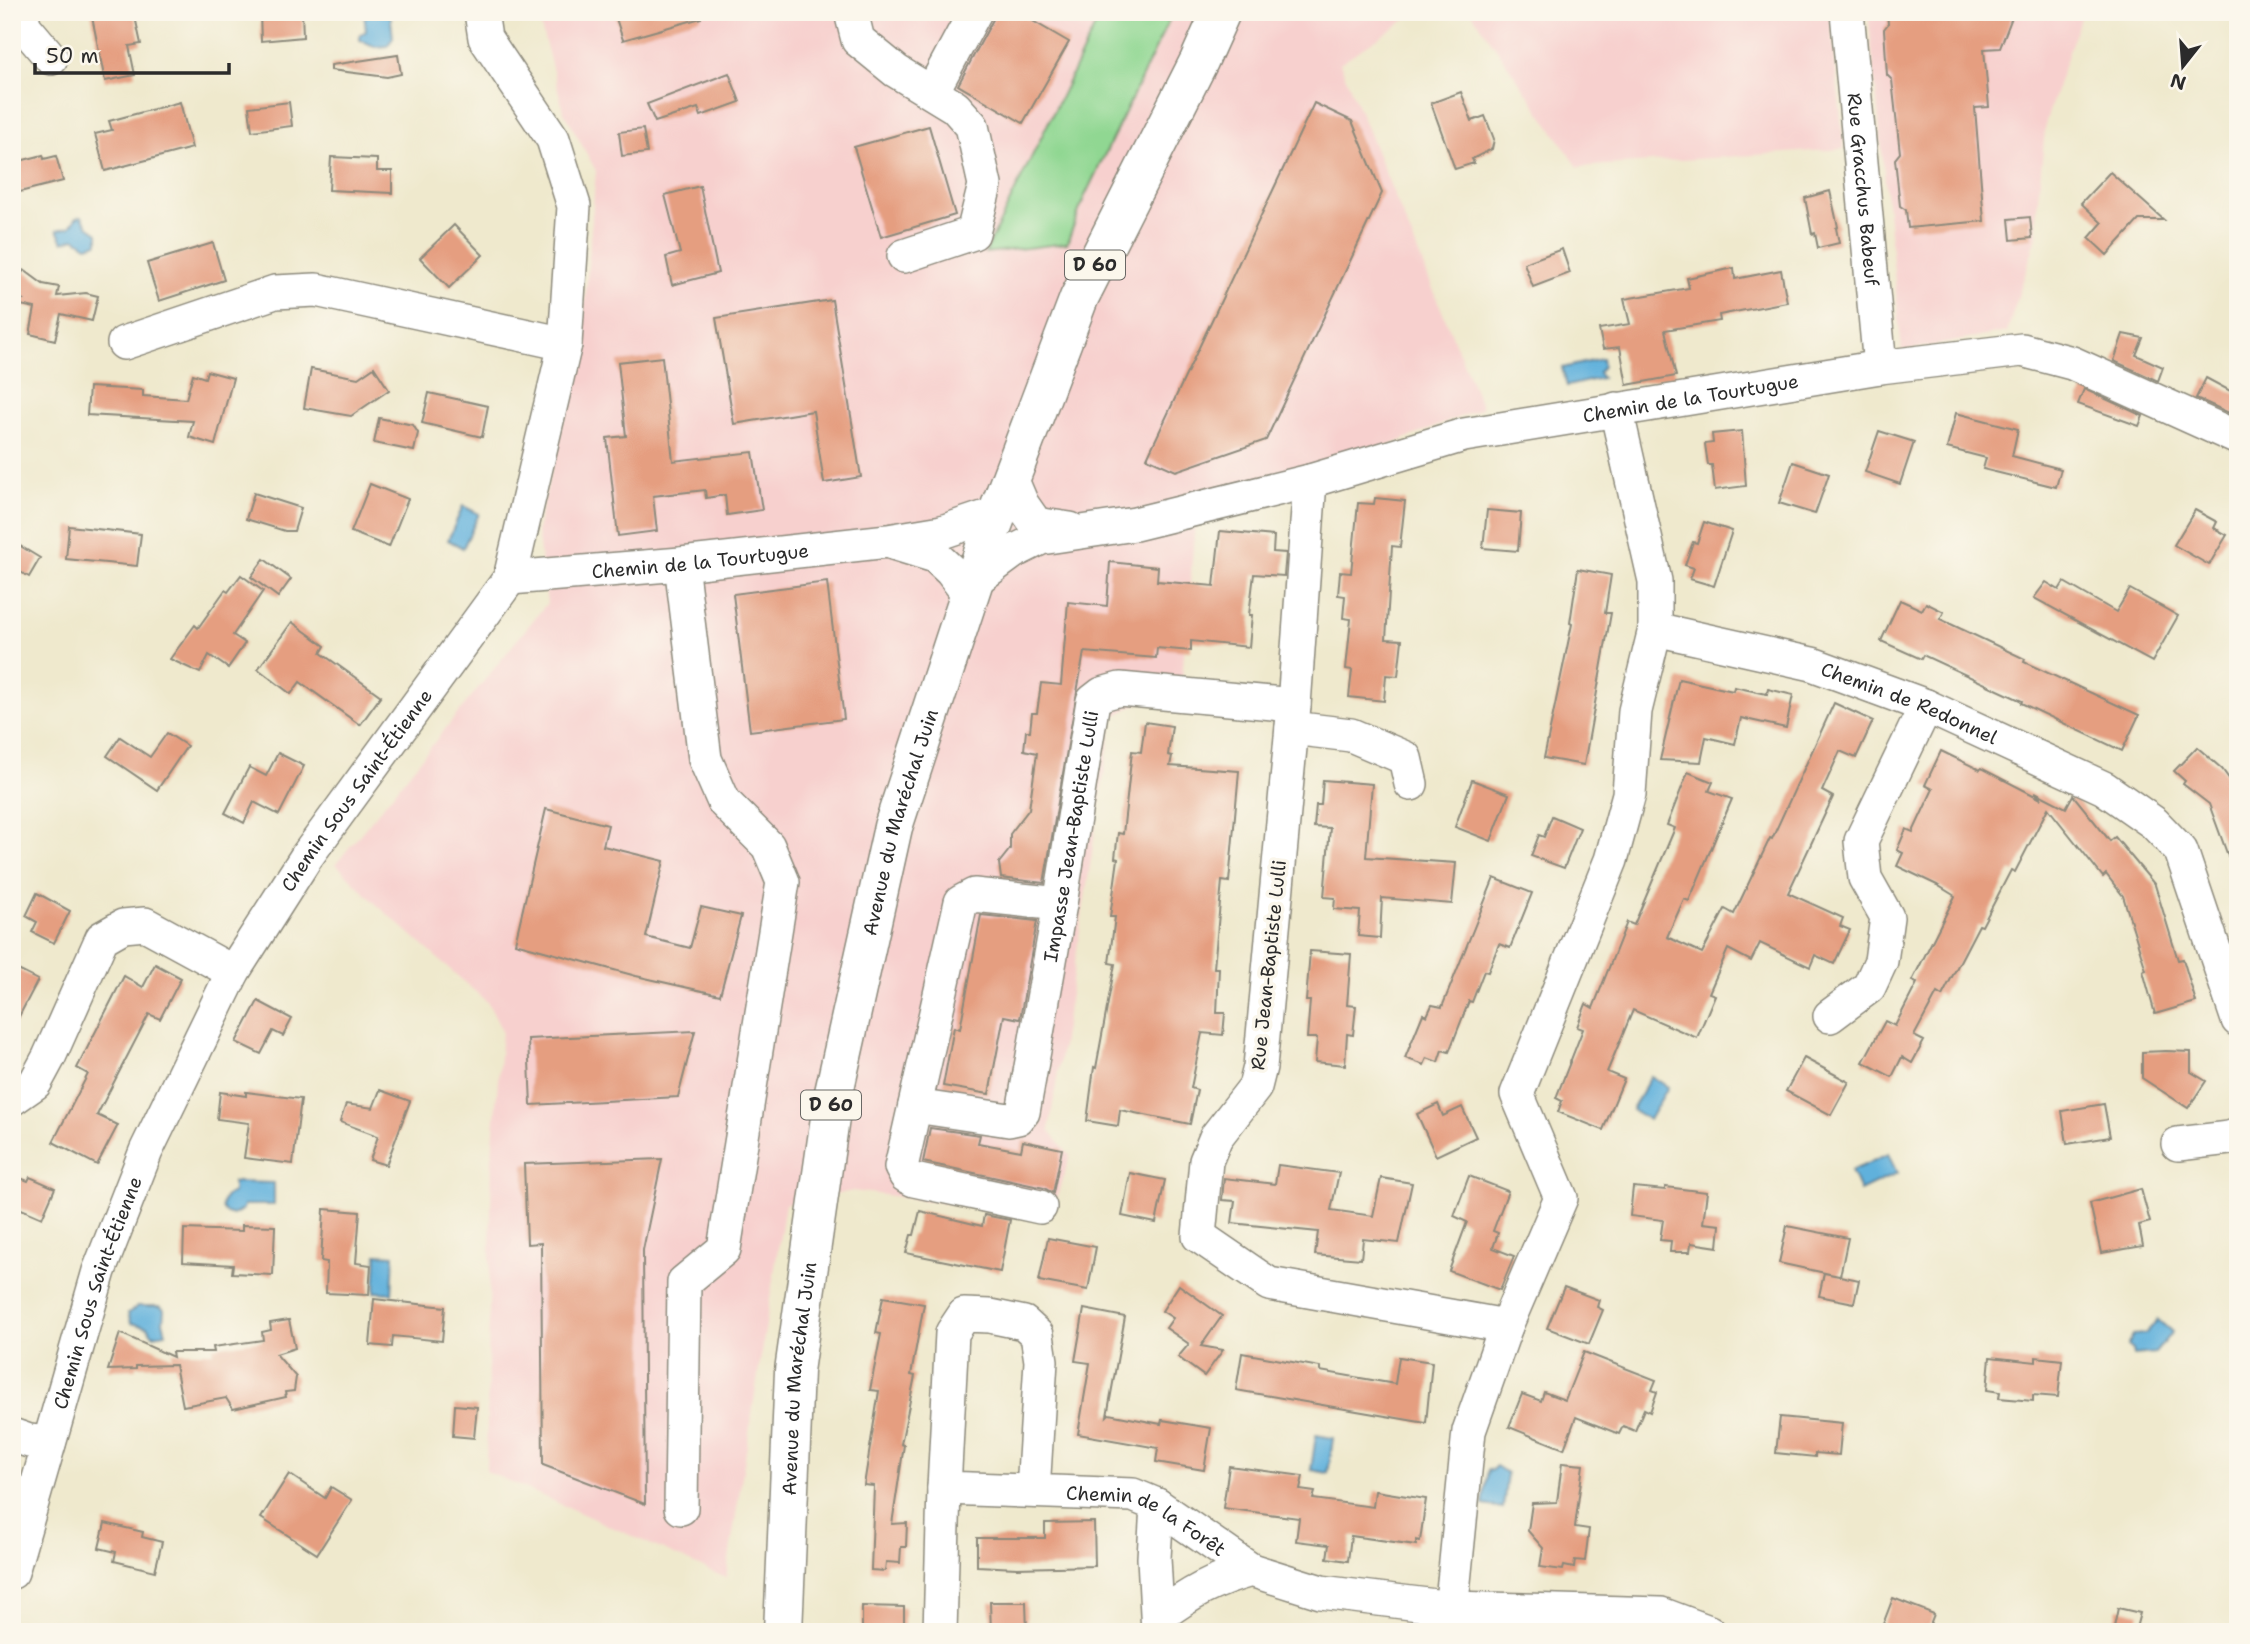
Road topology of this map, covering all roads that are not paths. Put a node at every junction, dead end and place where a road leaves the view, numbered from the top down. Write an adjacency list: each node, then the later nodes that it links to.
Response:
1 (22, 12): 8 (street)
2 (481, 12): 13 (street, Chemin Sous Saint-Étienne)
3 (851, 12): 10 (street)
4 (975, 12): 10 (street)
5 (1221, 12): 9 (main road, Avenue du Maréchal Juin / D 60)
6 (1228, 12): 9 (main road, Avenue du Maréchal Juin / D 60)
7 (1846, 12): 14 (street, Rue Gracchus Babeuf)
8 (51, 58)
9 (1199, 61): 18 (main road, Avenue du Maréchal Juin / D 60)
10 (932, 92): 11 (street)
11 (904, 256)
12 (124, 343): 13 (street)
13 (565, 344): 22 (street, Chemin Sous Saint-Étienne)
14 (1880, 367): 15 (street, Chemin de la Tourtugue); 16 (street, Chemin de la Tourtugue)
15 (1616, 409): 17 (street, Chemin de la Tourtugue); 24 (street)
16 (2238, 438)
17 (1310, 481): 19 (street, Chemin de la Tourtugue); 26 (street, Rue Jean-Baptiste Lulli)
18 (1004, 496): 19 (street, Chemin de la Tourtugue); 20 (street, Chemin de la Tourtugue); 23 (main road, Avenue du Maréchal Juin / D 60)
19 (1135, 524): 23 (street, Chemin de la Tourtugue)
20 (887, 541): 21 (street, Chemin de la Tourtugue); 23 (street, Chemin de la Tourtugue)
21 (681, 564): 22 (street, Chemin de la Tourtugue); 43 (street)
22 (510, 578): 29 (street, Chemin Sous Saint-Étienne)
23 (972, 587): 49 (main road, Avenue du Maréchal Juin / D 60)
24 (1655, 629): 25 (street, Chemin de Redonnel); 37 (street)
25 (1926, 706): 30 (street); 31 (street, Chemin de Redonnel)
26 (1293, 716): 27 (street); 28 (street, Impasse Jean-Baptiste Lulli); 37 (street, Rue Jean-Baptiste Lulli)
27 (1411, 784)
28 (1060, 904): 33 (street); 33 (street, Impasse Jean-Baptiste Lulli)
29 (233, 972): 32 (street); 39 (street, Chemin Sous Saint-Étienne)
30 (1830, 1016)
31 (2238, 1020)
32 (12, 1099)
33 (915, 1106): 36 (street)
34 (2238, 1135): 35 (street)
35 (2178, 1144)
36 (1040, 1207)
37 (1506, 1326): 46 (street)
38 (12, 1435): 39 (street)
39 (49, 1443): 45 (street, Chemin Sous Saint-Étienne)
40 (944, 1488): 41 (street, Chemin de la Forêt); 41 (street, Chemin de la Forêt); 50 (street, Chemin de la Forêt)
41 (1034, 1491): 42 (street, Chemin de la Forêt)
42 (1157, 1505): 44 (street, Chemin de la Forêt); 48 (street)
43 (681, 1508)
44 (1251, 1570): 46 (street, Chemin de la Forêt); 48 (street, Chemin de la Forêt)
45 (12, 1572)
46 (1450, 1620): 47 (street, Chemin de la Forêt)
47 (1658, 1623): 51 (street, Chemin de la Forêt)
48 (1158, 1625)
49 (783, 1632)
50 (940, 1632)
51 (1709, 1632)

